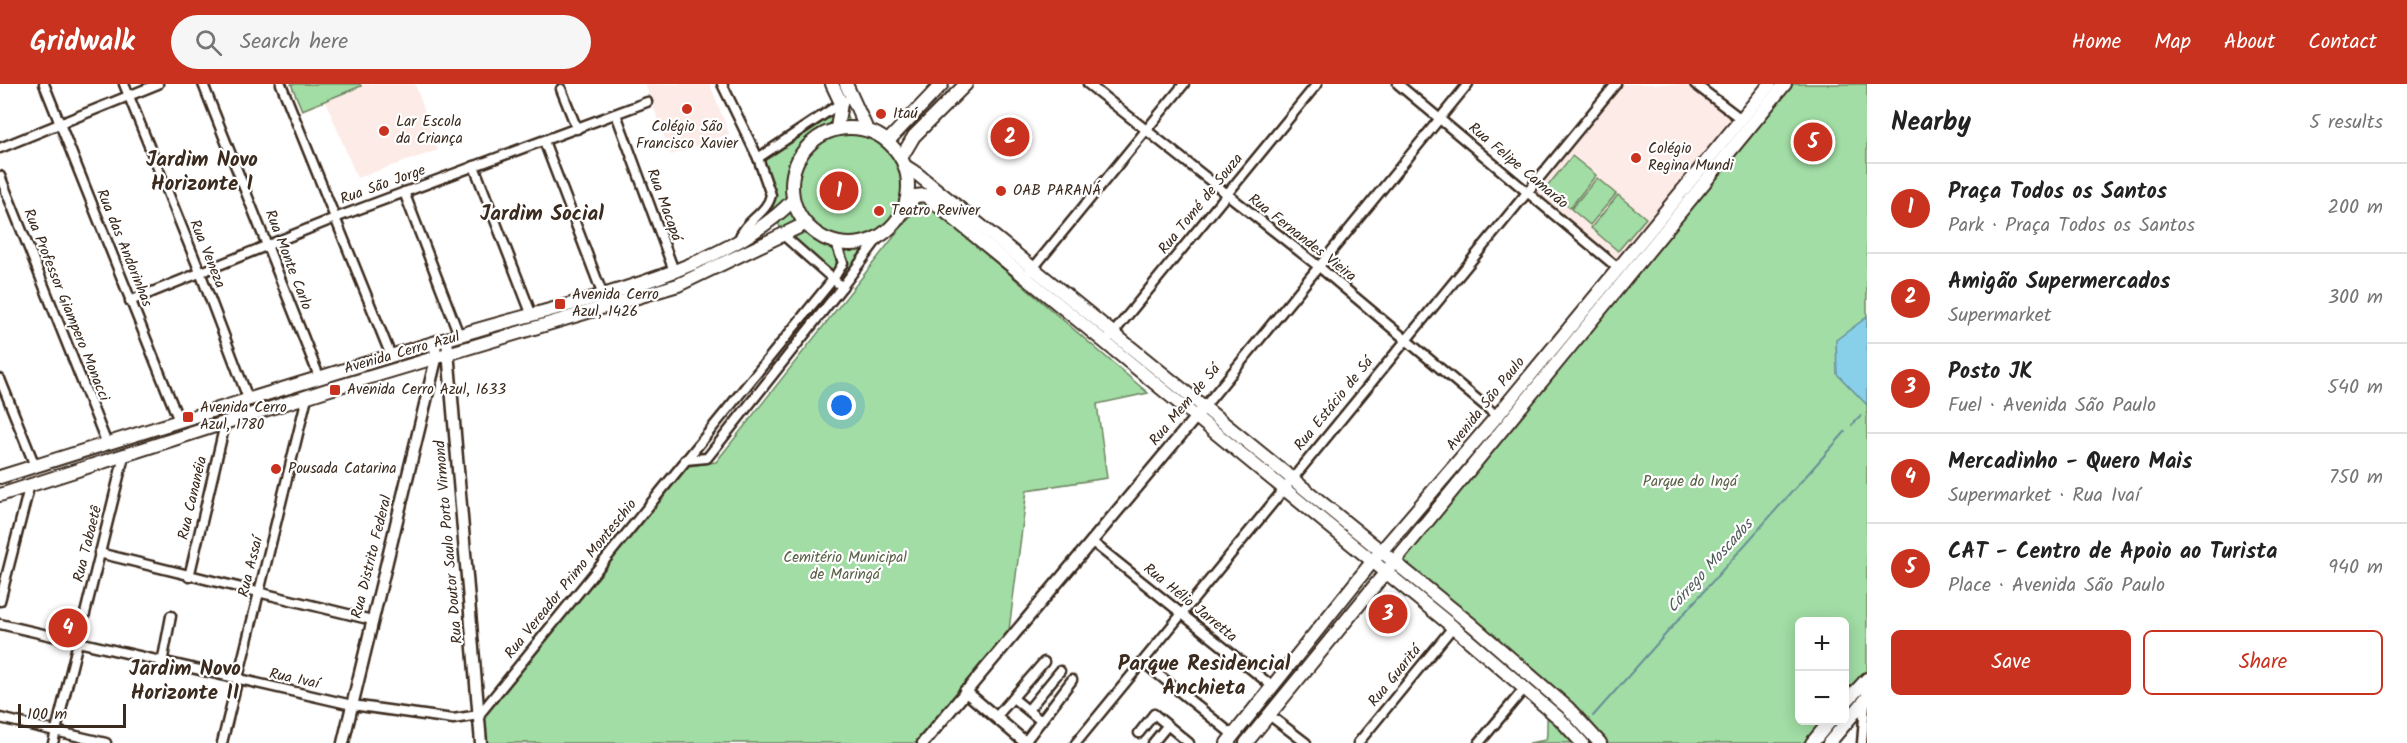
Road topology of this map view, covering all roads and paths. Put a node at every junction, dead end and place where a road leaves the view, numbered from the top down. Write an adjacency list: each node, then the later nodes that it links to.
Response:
1 (44, 84): 29 (street, Rua das Andorinhas)
2 (124, 84): 22 (street, Rua Veneza)
3 (158, 84): 22 (street)
4 (203, 84): 52 (street, Rua Monte Carlo)
5 (281, 84): 46 (street)
6 (722, 84): 37 (street)
7 (832, 84): 23 (main road)
8 (846, 84): 23 (main road)
9 (942, 84): 35 (main road)
10 (966, 84): 38 (main road)
11 (1088, 84): 33 (street, Rua Fernandes Vieira)
12 (1184, 84): 33 (street)
13 (1317, 84): 43 (street, Rua Tomé de Souza)
14 (1398, 84): 27 (street, Rua Felipe Camarão)
15 (1468, 84): 27 (street, Rua Mem de Sá)
16 (1616, 84): 42 (street, Rua Estácio de Sá)
17 (1695, 84): 28 (street)
18 (1770, 84): 28 (main road, Avenida São Paulo)
19 (1779, 84): 25 (main road)
20 (1785, 84): 25 (main road, Avenida São Paulo)
21 (561, 90): 31 (street)
22 (129, 96): 29 (street); 56 (street, Rua Veneza)
23 (846, 100): 30 (main road); 32 (main road); 37 (street)
24 (647, 102): 26 (street, Rua São Jorge)
25 (1769, 102): 69 (main road, Avenida São Paulo)
26 (616, 114): 31 (street, Rua São Jorge); 57 (street, Rua Macapá)
27 (1441, 118): 42 (street, Rua Felipe Camarão); 54 (street, Rua Mem de Sá)
28 (1741, 119): 55 (main road, Avenida São Paulo)
29 (60, 124): 36 (street); 62 (street, Rua das Andorinhas)
30 (837, 128): 32 (main road); 44 (main road)
31 (577, 129): 34 (street, Rua São Jorge)
32 (867, 130): 35 (main road)
33 (1146, 132): 43 (street, Rua Fernandes Vieira); 58 (street)
34 (544, 141): 39 (street, Rua São Jorge); 61 (street)
35 (888, 141): 38 (main road)
36 (0, 148)
37 (758, 158): 50 (street)
38 (903, 162): 45 (main road); 58 (main road)
39 (474, 166): 41 (street, Rua São Jorge); 63 (street)
40 (0, 176): 85 (street, Rua Professor Giampero Monacci)
41 (404, 192): 46 (street, Rua São Jorge); 66 (street)
42 (1528, 193): 55 (street, Rua Felipe Camarão); 67 (street, Rua Estácio de Sá)
43 (1226, 195): 54 (street, Rua Fernandes Vieira); 65 (street, Rua Tomé de Souza)
44 (793, 200): 47 (main road); 50 (main road, Avenida Cerro Azul)
45 (900, 216): 49 (main road); 58 (main road)
46 (335, 218): 52 (street, Rua São Jorge); 70 (street)
47 (805, 224): 48 (main road, Avenida Cerro Azul); 51 (main road)
48 (782, 234): 53 (main road, Avenida Cerro Azul); 59 (street)
49 (879, 237): 51 (main road); 60 (street)
50 (738, 242): 53 (main road, Avenida Cerro Azul)
51 (836, 243): 59 (street, Rua Vereador Primo Monteschio)
52 (268, 244): 56 (street, Rua São Jorge); 75 (street, Rua Monte Carlo)
53 (706, 264): 57 (main road, Avenida Cerro Azul); 71 (main road, Avenida Cerro Azul)
54 (1318, 266): 67 (street, Rua Fernandes Vieira); 79 (street, Rua Mem de Sá)
55 (1619, 269): 64 (main road, Avenida São Paulo)
56 (200, 272): 62 (street, Rua São Jorge); 78 (street, Rua Veneza)
57 (674, 272): 61 (main road, Avenida Cerro Azul)
58 (1029, 273): 65 (main road)
59 (834, 278): 60 (street); 87 (street, Rua Vereador Primo Monteschio)
60 (842, 287): 87 (street)
61 (602, 293): 63 (main road, Avenida Cerro Azul)
62 (130, 301): 81 (street, Rua das Andorinhas)
63 (531, 314): 66 (main road, Avenida Cerro Azul)
64 (1574, 320): 68 (main road, Avenida São Paulo); 69 (main road)
65 (1110, 337): 79 (main road)
66 (447, 339): 70 (main road, Avenida Cerro Azul); 71 (street, Rua Doutor Saulo Porto Virmond)
67 (1406, 339): 80 (street, Rua Fernandes Vieira); 90 (street, Rua Estácio de Sá)
68 (1552, 347): 73 (main road); 80 (main road, Avenida São Paulo)
69 (1565, 351): 73 (main road, Avenida São Paulo)
70 (391, 356): 72 (main road, Avenida Cerro Azul)
71 (442, 357): 76 (main road, Avenida Cerro Azul); 104 (street, Rua Distrito Federal); 124 (street, Rua Doutor Saulo Porto Virmond)
72 (351, 369): 75 (main road, Avenida Cerro Azul); 76 (main road)
73 (1544, 377): 96 (main road, Avenida São Paulo)
74 (0, 379): 88 (street)
75 (320, 379): 78 (main road, Avenida Cerro Azul)
76 (327, 390): 77 (main road, Avenida Cerro Azul)
77 (307, 397): 82 (main road, Avenida Cerro Azul); 100 (street, Rua Assaí)
78 (249, 401): 81 (main road, Avenida Cerro Azul)
79 (1201, 411): 90 (main road); 93 (street, Rua Mem de Sá)
80 (1497, 416): 94 (main road, Avenida São Paulo)
81 (179, 421): 83 (main road, Avenida Cerro Azul); 84 (main road)
82 (225, 424): 84 (main road, Avenida Cerro Azul); 99 (street, Rua Cananéia)
83 (136, 435): 85 (main road, Avenida Cerro Azul); 86 (main road)
84 (166, 443): 86 (main road, Avenida Cerro Azul)
85 (107, 444): 88 (main road, Avenida Cerro Azul)
86 (119, 458): 91 (main road, Avenida Cerro Azul); 95 (street, Rua Tabaetê)
87 (685, 460): 124 (street, Rua Vereador Primo Monteschio)
88 (35, 466): 89 (main road, Avenida Cerro Azul); 92 (main road)
89 (0, 477)
90 (1288, 482): 94 (main road); 97 (main road); 102 (street, Rua Estácio de Sá)
91 (30, 484): 92 (main road, Avenida Cerro Azul); 101 (street)
92 (6, 493)
93 (1091, 541): 102 (street, Rua Hélio Jarretta); 117 (street, Rua Mem de Sá)
94 (1382, 551): 96 (main road); 97 (main road, Avenida São Paulo)
95 (99, 553): 99 (street); 107 (street, Rua Tabaetê)
96 (1393, 560): 98 (main road, Avenida São Paulo); 149 (main road)
97 (1372, 562): 98 (main road); 115 (main road, Avenida São Paulo)
98 (1384, 572): 106 (main road); 123 (main road, Avenida São Paulo)
99 (189, 577): 100 (street)
100 (258, 593): 104 (street); 114 (street, Rua Assaí)
101 (0, 600)
102 (1182, 613): 109 (street, Rua Estácio de Sá); 115 (street, Rua Hélio Jarretta)
103 (171, 616): 110 (street)
104 (372, 620): 121 (street, Rua Distrito Federal)
105 (0, 624): 107 (street, Rua Ivaí)
106 (1453, 627): 116 (main road); 146 (street, Rua Guaritá)
107 (77, 642): 110 (street, Rua Ivaí); 130 (street, Rua Tabaetê)
108 (1044, 662): 118 (street)
109 (1143, 662): 132 (street); 141 (street, Rua Estácio de Sá)
110 (162, 663): 114 (street, Rua Ivaí)
111 (1060, 671): 122 (street)
112 (1072, 680): 127 (street)
113 (1867, 680): 119 (street); 120 (main road)
114 (237, 681): 121 (street, Rua Ivaí); 137 (street, Rua Assaí)
115 (1272, 686): 132 (main road, Avenida São Paulo)
116 (1524, 689): 147 (street); 148 (main road)
117 (965, 691): 125 (street); 140 (street, Rua Mem de Sá)
118 (1013, 698): 122 (street); 125 (street)
119 (1867, 698): 151 (main road); 152 (street)
120 (1849, 700)
121 (352, 705): 124 (street, Rua Ivaí); 138 (street, Rua Distrito Federal)
122 (1028, 710): 127 (street)
123 (1268, 714): 144 (main road, Avenida São Paulo); 145 (street)
124 (479, 716): 139 (street, Rua Doutor Saulo Porto Virmond)
125 (996, 717): 134 (street)
126 (0, 718): 130 (street)
127 (1041, 721): 134 (street)
128 (1827, 725): 150 (main road)
129 (1167, 726): 131 (street); 133 (street); 142 (street)
130 (56, 732): 135 (street, Rua Tabaetê); 136 (street)
131 (1139, 733)
132 (1230, 739)
133 (1177, 740): 143 (street)
134 (1025, 742)
135 (53, 743)
136 (106, 743)
137 (222, 743)
138 (343, 743)
139 (481, 743)
140 (923, 743)
141 (1076, 743)
142 (1153, 743)
143 (1189, 743)
144 (1246, 743)
145 (1306, 743)
146 (1358, 743)
147 (1479, 743)
148 (1582, 743)
149 (1600, 743)
150 (1812, 743)
151 (1829, 743)
152 (1863, 743)

